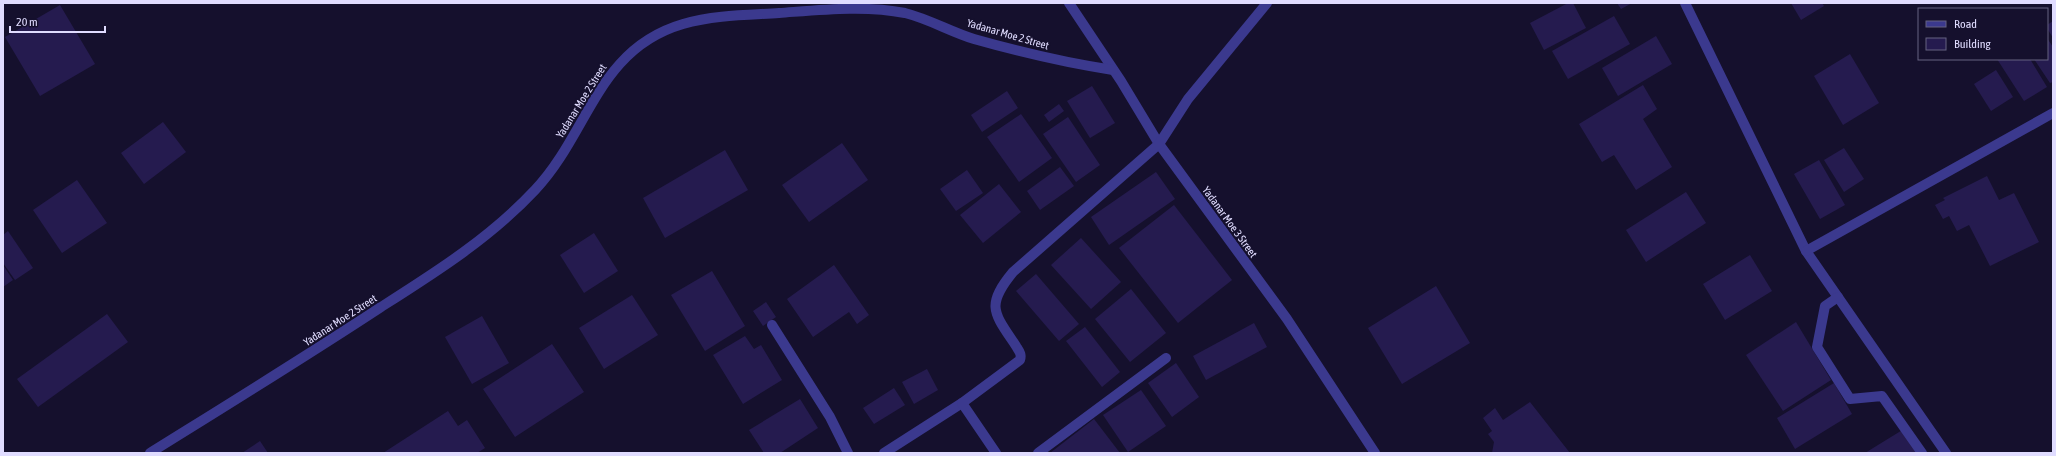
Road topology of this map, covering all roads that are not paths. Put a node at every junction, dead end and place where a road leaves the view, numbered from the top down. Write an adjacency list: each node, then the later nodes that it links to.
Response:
1 (1069, 3): 4 (street, Yadanar Moe 3 Street)
2 (1267, 3): 6 (street)
3 (1685, 3): 7 (street)
4 (1113, 70): 6 (street, Yadanar Moe 3 Street); 12 (street, Yadanar Moe 2 Street)
5 (2053, 113): 7 (street)
6 (1159, 144): 11 (street); 17 (street, Yadanar Moe 3 Street)
7 (1806, 251): 8 (street)
8 (1838, 298): 18 (street); 19 (street)
9 (772, 325): 13 (street)
10 (1166, 358): 16 (street)
11 (962, 403): 14 (street); 15 (street)
12 (150, 453)
13 (848, 453)
14 (884, 453)
15 (996, 453)
16 (1038, 453)
17 (1374, 453)
18 (1922, 453)
19 (1946, 453)

